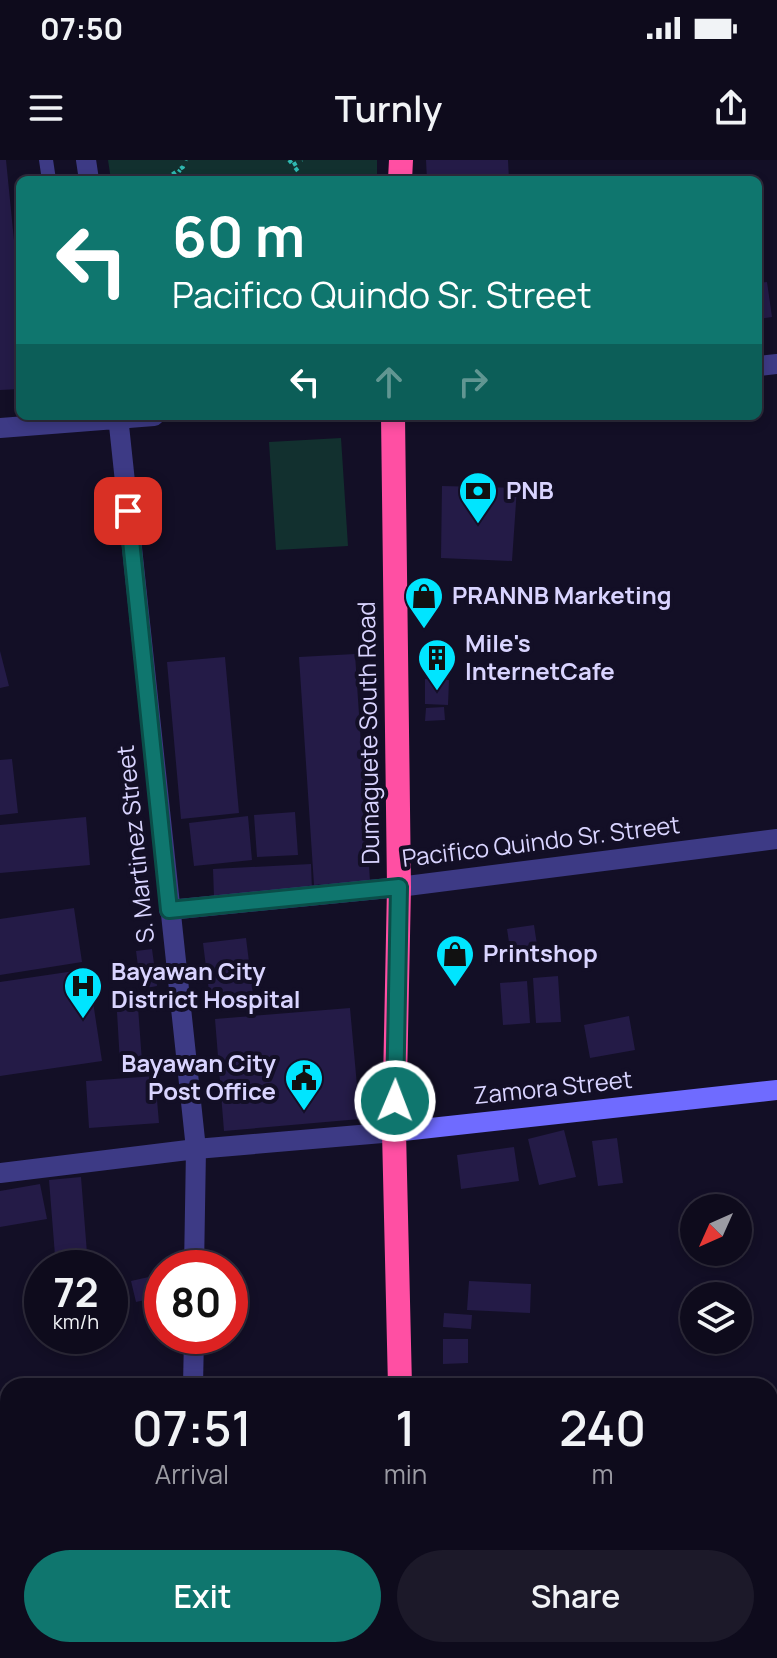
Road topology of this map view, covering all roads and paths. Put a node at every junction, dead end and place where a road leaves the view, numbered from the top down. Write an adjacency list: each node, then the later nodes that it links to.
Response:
1 (188, 160): 5 (path)
2 (289, 160): 4 (path)
3 (302, 160): 4 (path)
4 (293, 165): 8 (path)
5 (183, 167): 6 (path); 7 (path)
6 (170, 176)
7 (176, 176)
8 (302, 176)
9 (68, 420): 12 (street)
10 (118, 420): 15 (street, S. Martinez Street)
11 (393, 420): 14 (highway, Dumaguete South Road)
12 (0, 428)
13 (777, 839): 14 (street, Pacifico Quindo Sr. Street)
14 (399, 887): 15 (street, Pacifico Quindo Sr. Street); 17 (highway, Dumaguete South Road)
15 (169, 910): 18 (street, S. Martinez Street)
16 (777, 1090): 17 (street, Zamora Street)
17 (394, 1132): 18 (street, Zamora Street); 23 (highway, Dumaguete South Road)
18 (196, 1149): 19 (street, Zamora Street); 20 (street, S. Martinez Street)
19 (0, 1173)
20 (194, 1250)
21 (194, 1354): 22 (street)
22 (193, 1378)
23 (400, 1378)

